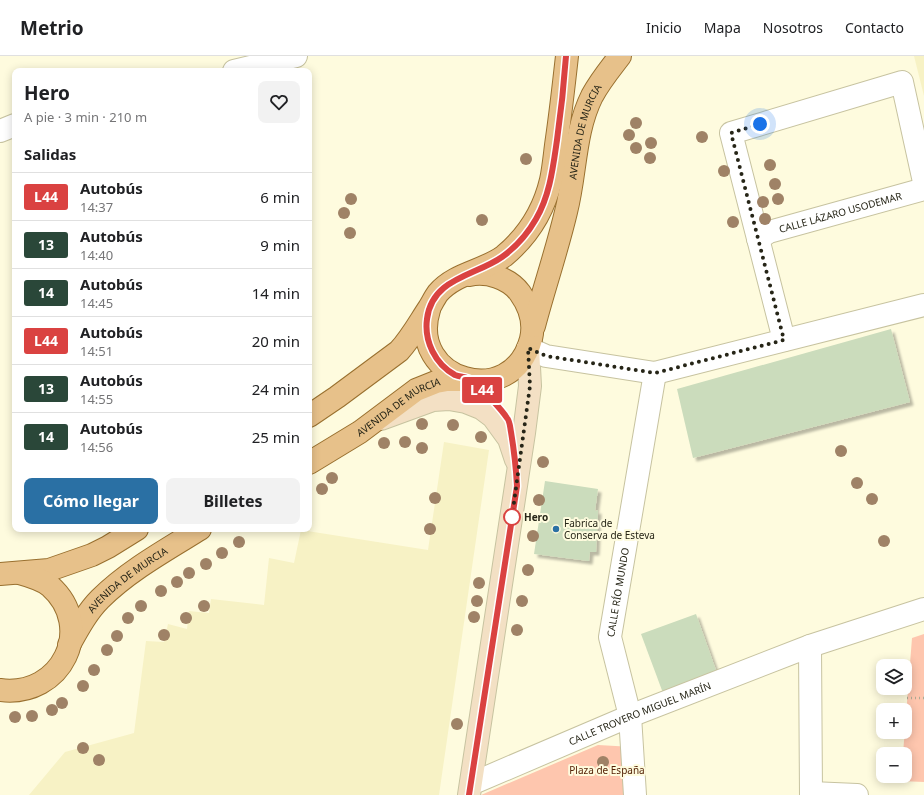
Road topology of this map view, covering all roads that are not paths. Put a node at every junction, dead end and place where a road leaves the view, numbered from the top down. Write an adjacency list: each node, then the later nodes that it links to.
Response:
1 (296, 56): 4 (street)
2 (566, 56): 10 (main road)
3 (620, 56): 13 (main road, AVENIDA DE MURCIA)
4 (246, 68)
5 (12, 126): 6 (street)
6 (0, 132)
7 (924, 182): 9 (street)
8 (924, 189): 9 (street, CALLE LÁZARO USODEMAR)
9 (758, 239): 14 (street)
10 (462, 276): 11 (main road); 13 (main road)
11 (431, 305): 16 (main road); 17 (main road)
12 (924, 305): 14 (street)
13 (530, 340): 15 (street); 16 (main road); 21 (main road, AVENIDA DE MURCIA)
14 (784, 340): 15 (street)
15 (655, 373): 29 (street, CALLE RÍO MUNDO)
16 (472, 380): 18 (main road, AVENIDA DE MURCIA); 19 (main road, AVENIDA DE MURCIA)
17 (312, 414)
18 (374, 422): 19 (main road); 20 (main road, AVENIDA DE MURCIA)
19 (516, 460): 21 (main road, AVENIDA DE MURCIA)
20 (312, 461)
21 (517, 486): 30 (main road, AVENIDA DE MURCIA)
22 (132, 532): 24 (main road)
23 (195, 532): 26 (main road, AVENIDA DE MURCIA)
24 (6, 573): 26 (main road)
25 (924, 609): 27 (street, CALLE TROVERO MIGUEL MARÍN)
26 (69, 644): 28 (main road)
27 (810, 646): 29 (street, CALLE TROVERO MIGUEL MARÍN); 31 (street)
28 (0, 690)
29 (630, 716): 30 (street, CALLE TROVERO MIGUEL MARÍN); 32 (street)
30 (470, 790)
31 (811, 794): 33 (street)
32 (635, 795)
33 (857, 795)

